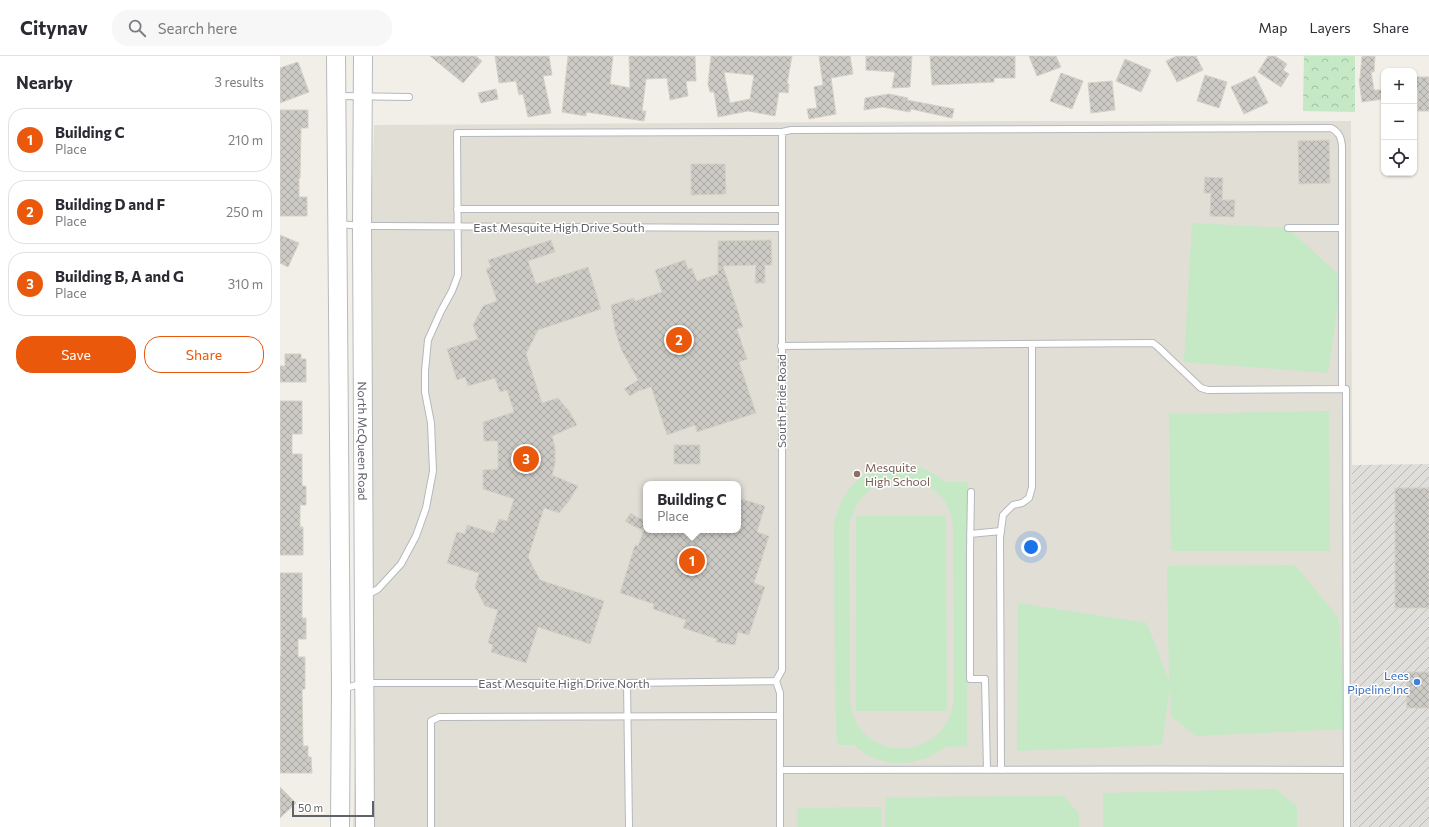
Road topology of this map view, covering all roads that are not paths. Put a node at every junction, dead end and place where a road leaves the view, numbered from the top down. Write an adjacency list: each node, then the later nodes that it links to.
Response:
1 (336, 56): 3 (main road, North McQueen Road)
2 (363, 56): 4 (main road, North McQueen Road)
3 (336, 96): 4 (lane); 9 (main road, North McQueen Road)
4 (363, 96): 5 (lane); 10 (main road, North McQueen Road)
5 (409, 97)
6 (782, 132): 7 (lane); 8 (lane, South Pride Road); 14 (lane)
7 (457, 209): 8 (lane); 11 (lane)
8 (781, 209): 12 (lane, South Pride Road)
9 (337, 224): 10 (lane, East Mesquite High Drive South); 25 (main road, North McQueen Road)
10 (362, 226): 11 (lane, East Mesquite High Drive South); 21 (main road, North McQueen Road)
11 (457, 227): 12 (lane, East Mesquite High Drive South); 21 (lane)
12 (781, 228): 16 (lane, South Pride Road)
13 (1288, 228): 14 (lane)
14 (1342, 228): 17 (lane)
15 (1032, 344): 16 (lane); 17 (lane); 19 (lane)
16 (781, 346): 22 (lane, South Pride Road)
17 (1342, 389): 31 (lane)
18 (971, 492): 20 (lane)
19 (1001, 531): 20 (lane); 30 (lane)
20 (970, 534): 29 (lane)
21 (364, 596): 23 (main road, North McQueen Road)
22 (776, 681): 24 (lane, East Mesquite High Drive North); 27 (lane)
23 (364, 683): 24 (lane, East Mesquite High Drive North); 25 (lane, East Mesquite High Drive North); 33 (main road, North McQueen Road)
24 (627, 683): 26 (lane)
25 (341, 689): 32 (main road, North McQueen Road)
26 (628, 716): 27 (lane); 34 (lane); 35 (lane)
27 (780, 716): 28 (lane)
28 (780, 770): 29 (lane); 36 (lane)
29 (987, 770): 30 (lane)
30 (1001, 770): 31 (lane)
31 (1347, 770): 37 (lane)
32 (340, 827)
33 (365, 827)
34 (432, 827)
35 (629, 827)
36 (780, 827)
37 (1347, 827)

